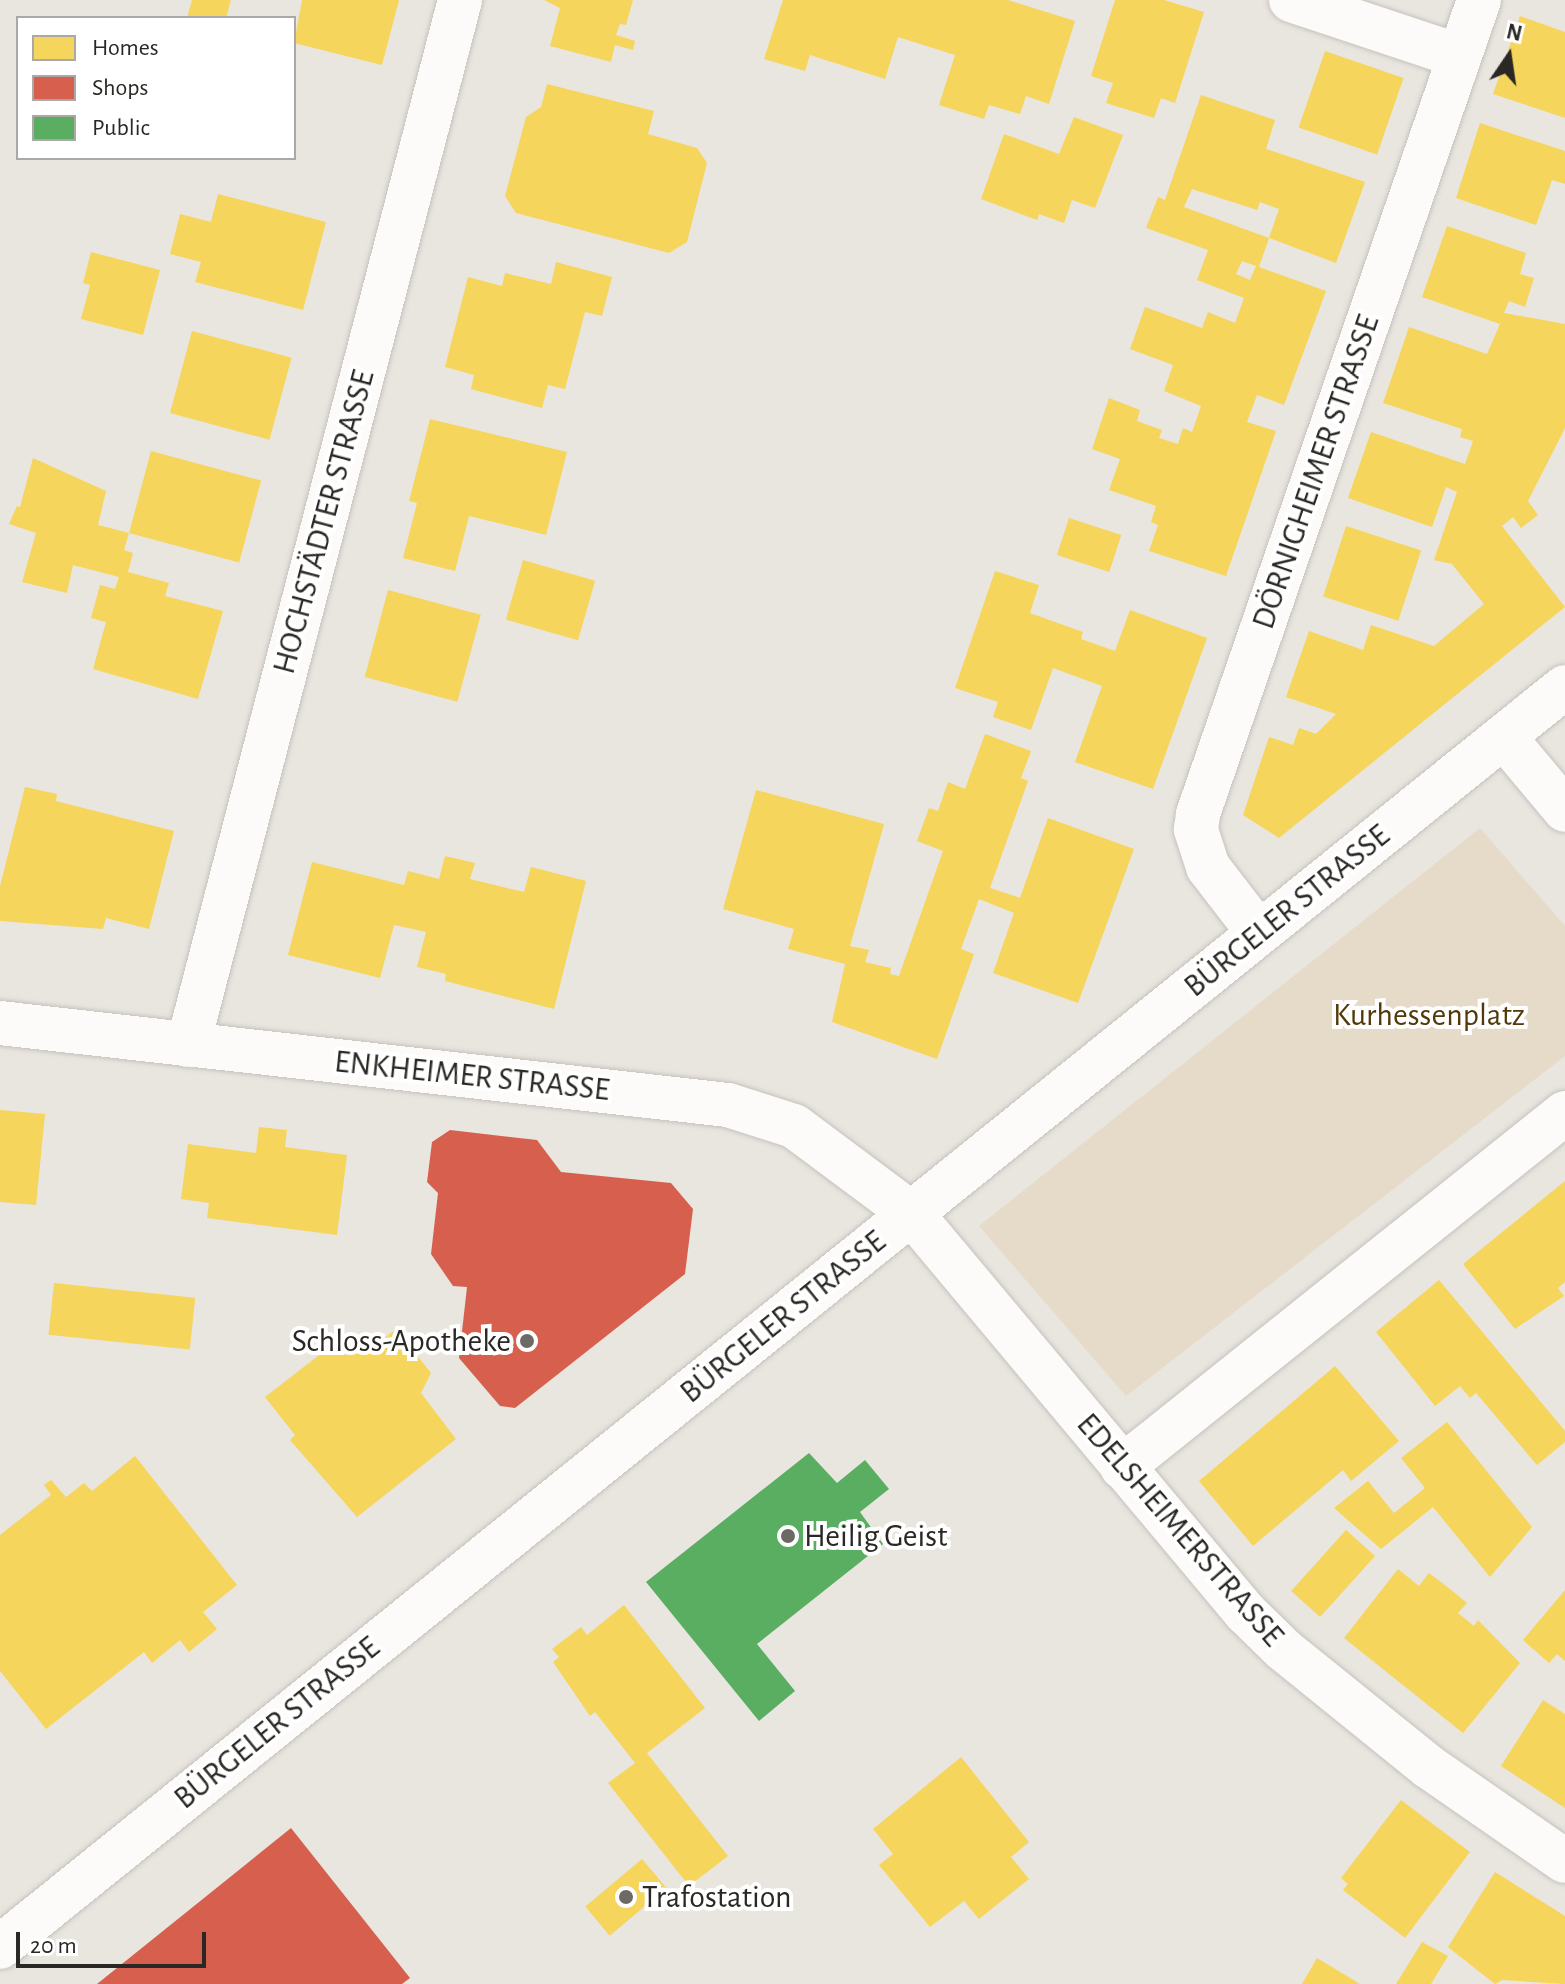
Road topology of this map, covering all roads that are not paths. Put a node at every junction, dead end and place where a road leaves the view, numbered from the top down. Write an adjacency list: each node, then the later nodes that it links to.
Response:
1 (460, 0): 10 (street, HOCHSTÄDTER STRASSE)
2 (1291, 0): 4 (street)
3 (1479, 0): 4 (street, DÖRNIGHEIMER STRASSE)
4 (1459, 56): 8 (street, DÖRNIGHEIMER STRASSE)
5 (1565, 687): 6 (street, BÜRGELER STRASSE)
6 (1504, 737): 7 (street); 8 (street, BÜRGELER STRASSE)
7 (1565, 810)
8 (1258, 932): 12 (street, BÜRGELER STRASSE)
9 (0, 1023): 10 (street, ENKHEIMER STRASSE)
10 (188, 1045): 12 (street, ENKHEIMER STRASSE)
11 (1565, 1113): 13 (street)
12 (912, 1214): 13 (street, EDELSHEIMERSTRASSE); 15 (street, BÜRGELER STRASSE)
13 (1122, 1467): 14 (street, EDELSHEIMERSTRASSE)
14 (1565, 1861)
15 (0, 1947)

